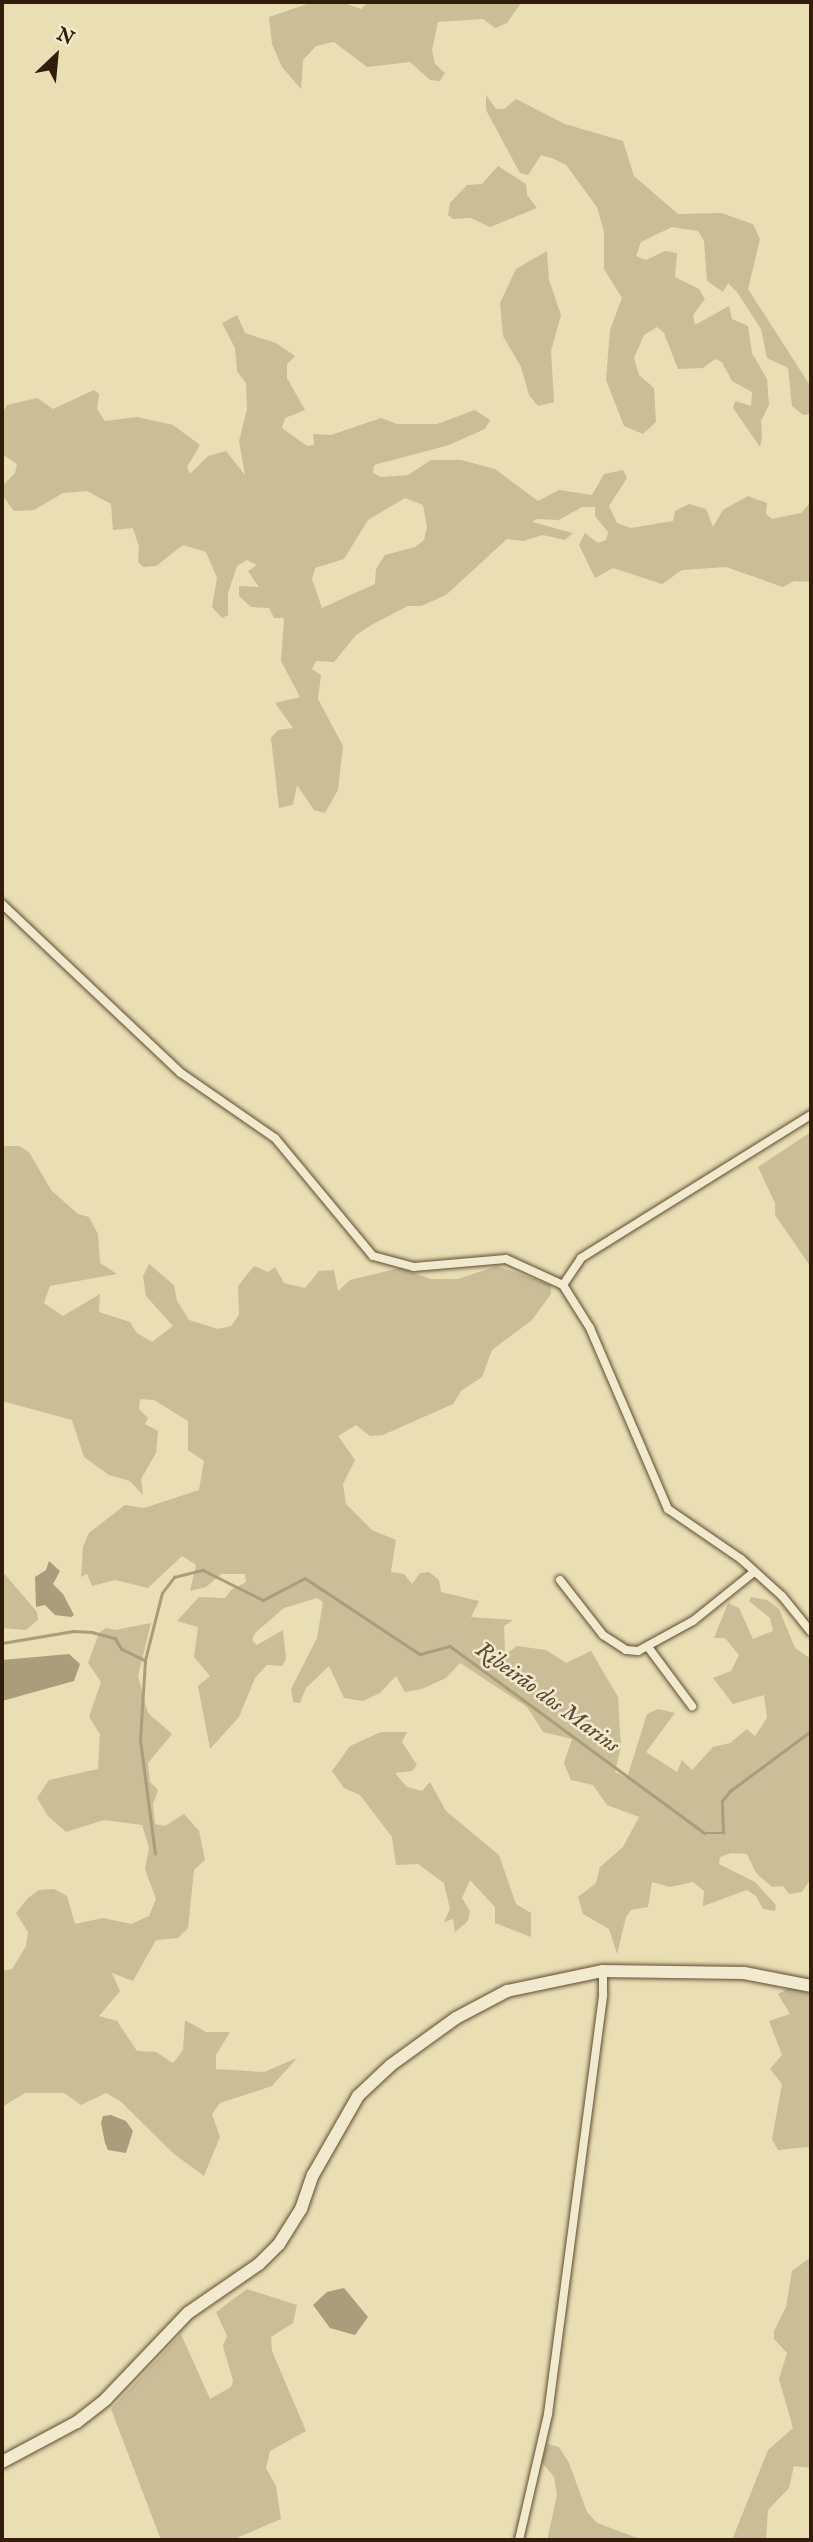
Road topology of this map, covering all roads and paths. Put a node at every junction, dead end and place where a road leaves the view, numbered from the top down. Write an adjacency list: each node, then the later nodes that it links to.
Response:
1 (2, 904): 3 (street)
2 (811, 1115): 3 (street)
3 (563, 1285): 4 (street)
4 (754, 1572): 6 (street); 7 (street)
5 (560, 1580): 7 (street)
6 (811, 1632)
7 (648, 1647): 8 (street)
8 (692, 1706)
9 (603, 1971): 10 (main road); 11 (main road); 12 (street)
10 (811, 1986)
11 (2, 2462)
12 (519, 2540)

